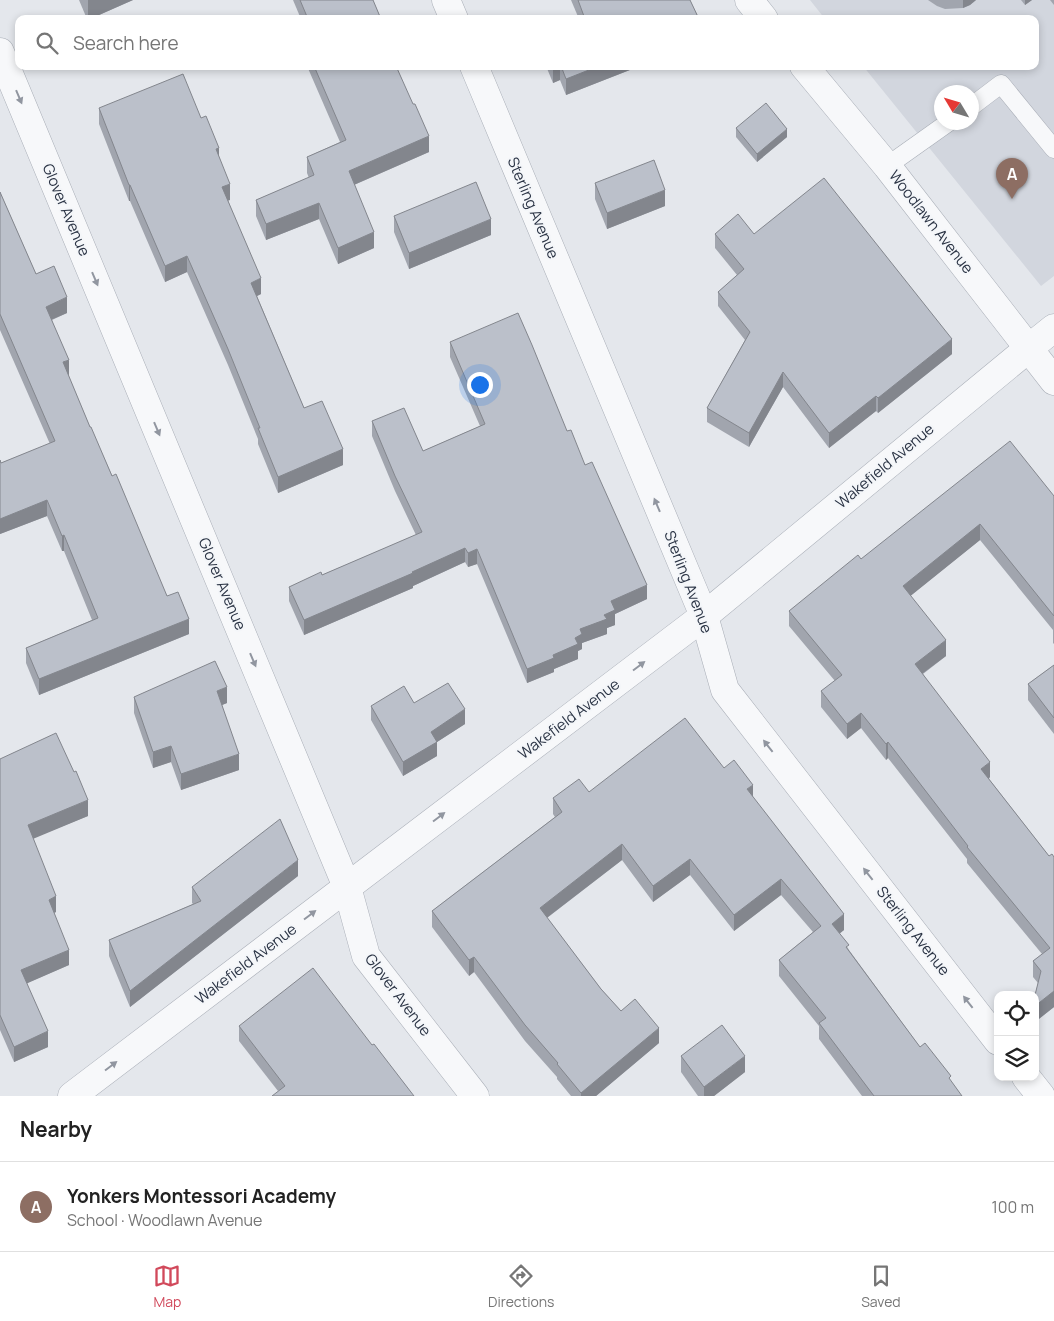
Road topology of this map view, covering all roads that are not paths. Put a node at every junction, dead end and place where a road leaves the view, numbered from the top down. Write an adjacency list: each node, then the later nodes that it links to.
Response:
1 (446, 0): 3 (street)
2 (749, 0): 4 (street)
3 (452, 15)
4 (761, 15)
5 (0, 52): 16 (street, Glover Avenue, one-way to 16)
6 (476, 70): 15 (street, Sterling Avenue, one-way to 6)
7 (807, 70): 11 (street, Woodlawn Avenue)
8 (979, 101): 10 (lane)
9 (938, 130): 11 (lane)
10 (1054, 149)
11 (887, 166): 13 (street, Woodlawn Avenue)
12 (1054, 328): 13 (street, Wakefield Avenue)
13 (1029, 348): 14 (street, Woodlawn Avenue); 15 (street, Wakefield Avenue)
14 (1054, 380)
15 (704, 616): 16 (street, Wakefield Avenue, one-way to 15); 17 (street, Sterling Avenue, one-way to 15)
16 (348, 887): 19 (street, Wakefield Avenue, one-way to 16); 20 (street, Glover Avenue)
17 (995, 1036)
18 (1029, 1081): 21 (street)
19 (72, 1096)
20 (475, 1096)
21 (1041, 1096)

